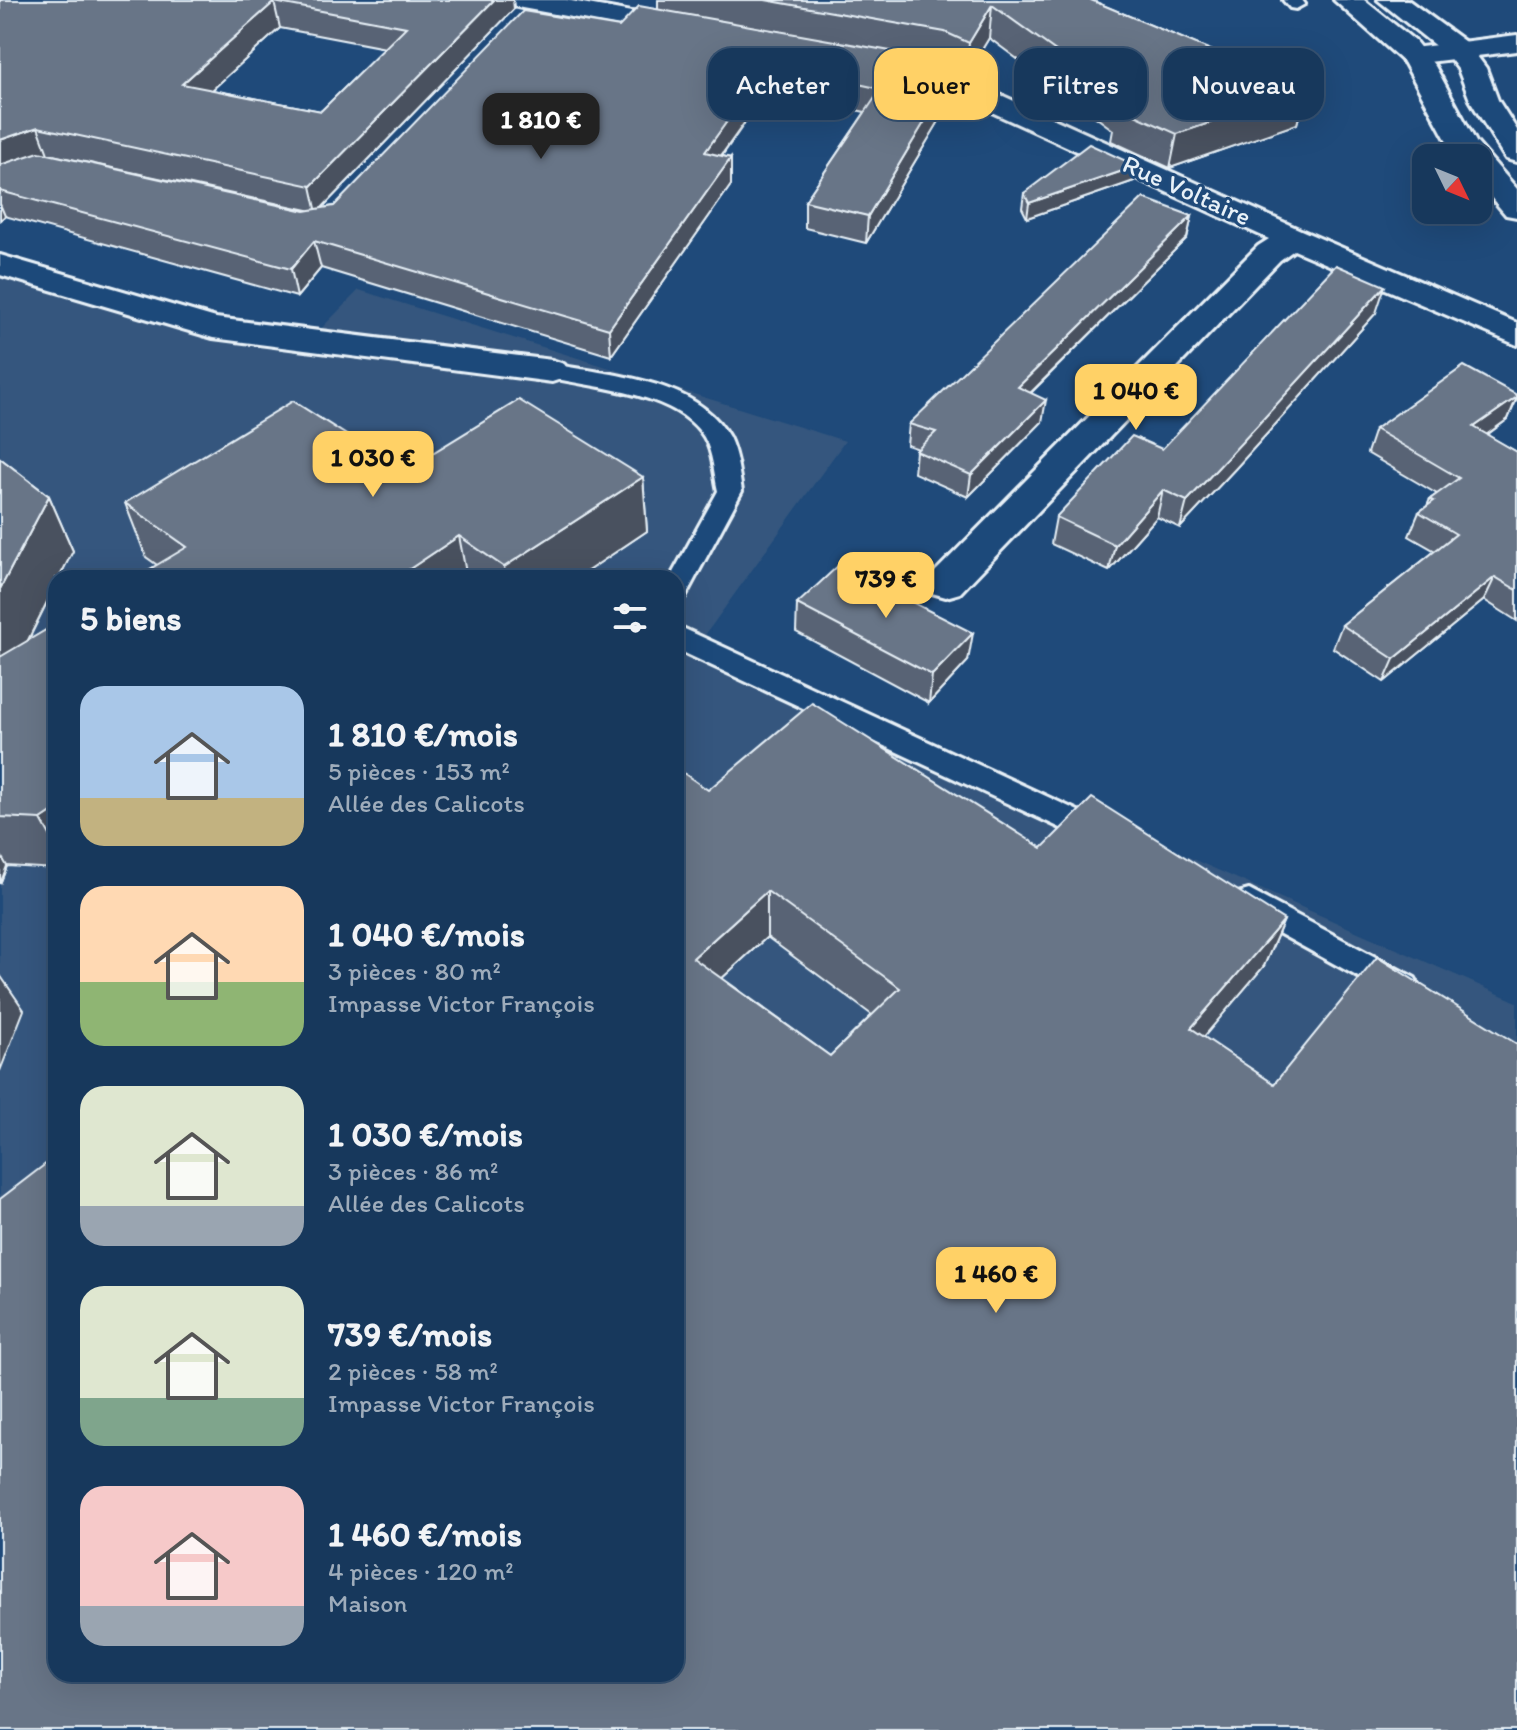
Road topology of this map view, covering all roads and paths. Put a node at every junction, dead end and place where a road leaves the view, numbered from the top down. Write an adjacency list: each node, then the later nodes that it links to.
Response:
1 (1347, 0): 6 (street)
2 (1391, 0): 7 (street)
3 (527, 9): 4 (street)
4 (711, 34)
5 (1517, 43): 7 (street)
6 (1413, 56): 7 (street); 9 (street)
7 (1465, 59): 10 (street)
8 (864, 62): 13 (street, Rue Voltaire)
9 (1462, 144)
10 (1517, 153)
11 (1492, 180): 12 (street)
12 (1517, 208)
13 (1292, 238): 15 (street, Rue Voltaire); 18 (street)
14 (15, 270): 16 (street)
15 (1517, 335)
16 (552, 371): 17 (lane)
17 (684, 576)
18 (946, 584)
19 (684, 642): 20 (lane)
20 (1129, 847)
21 (1216, 887): 22 (lane)
22 (1429, 1002)

